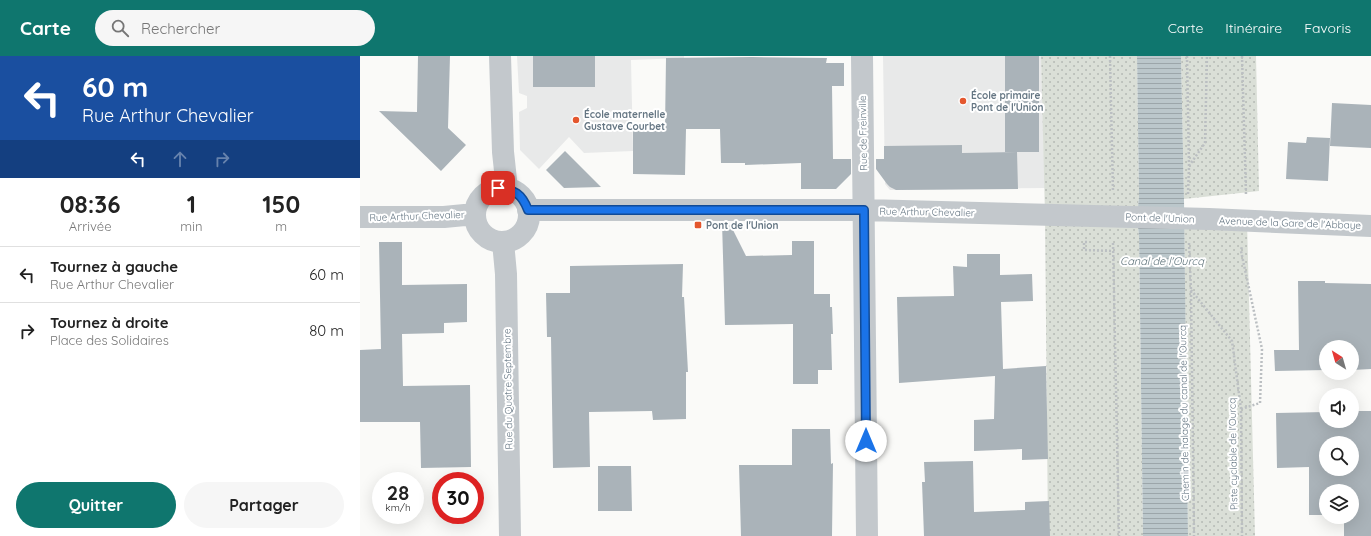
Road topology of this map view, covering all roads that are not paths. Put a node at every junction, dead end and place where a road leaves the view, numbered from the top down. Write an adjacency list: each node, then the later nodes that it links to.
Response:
1 (500, 56): 3 (street)
2 (862, 56): 5 (street, Rue de Freinville)
3 (507, 189): 4 (street); 6 (street)
4 (528, 210): 5 (street, Rue Arthur Chevalier); 11 (street)
5 (864, 210): 7 (street, Rue Arthur Chevalier); 13 (street, Rue de Freinville)
6 (475, 214): 8 (street, Rue Arthur Chevalier); 11 (street)
7 (1112, 216): 9 (street, Pont de l'Union)
8 (360, 217)
9 (1209, 219): 10 (street, Avenue de la Gare de l'Abbaye)
10 (1371, 226)
11 (503, 242): 12 (street, Rue du Quatre Septembre)
12 (510, 536)
13 (867, 536)

